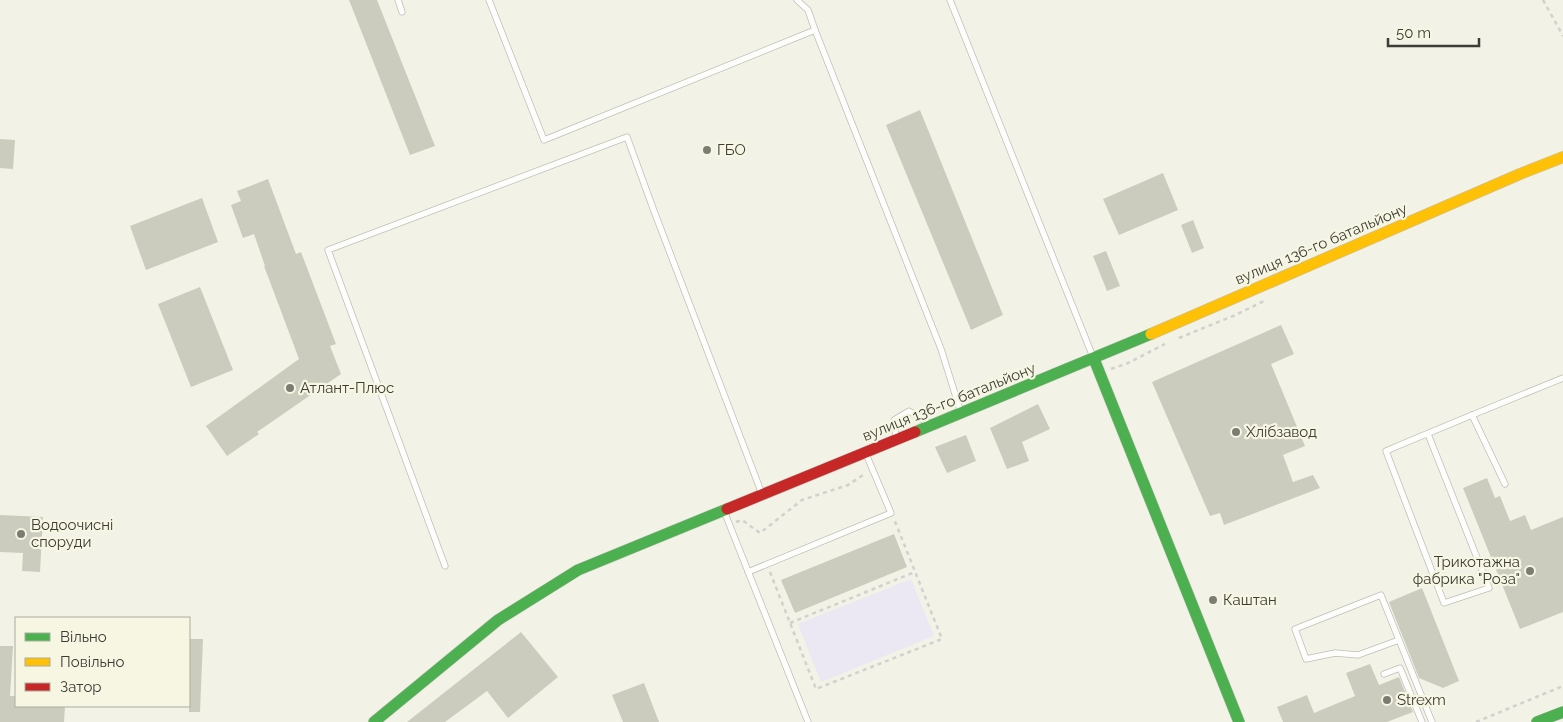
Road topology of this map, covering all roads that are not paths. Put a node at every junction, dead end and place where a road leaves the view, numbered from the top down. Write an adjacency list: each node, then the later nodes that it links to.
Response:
1 (398, 0): 5 (lane)
2 (489, 0): 6 (lane)
3 (797, 0): 6 (lane)
4 (950, 0): 8 (lane)
5 (402, 12)
6 (816, 30): 10 (lane)
7 (1563, 157): 8 (street, вулиця 136-го батальйону)
8 (1094, 360): 10 (street, вулиця 136-го батальйону); 26 (street)
9 (1563, 378): 11 (lane)
10 (961, 413): 12 (street, вулиця 136-го батальйону)
11 (1472, 415): 13 (lane); 16 (lane)
12 (932, 425): 14 (street, вулиця 136-го батальйону); 14 (lane)
13 (1428, 434): 13 (lane)
14 (896, 439): 15 (street, вулиця 136-го батальйону)
15 (865, 452): 17 (street, вулиця 136-го батальйону); 20 (lane)
16 (1504, 484)
17 (762, 494): 18 (street, вулиця 136-го батальйону); 19 (lane)
18 (724, 511): 20 (lane); 24 (street, вулиця 136-го батальйону)
19 (445, 566)
20 (748, 572): 25 (lane)
21 (1399, 640): 21 (lane); 28 (lane)
22 (1384, 674): 27 (lane)
23 (1563, 712): 29 (street)
24 (374, 722)
25 (808, 722)
26 (1239, 722)
27 (1422, 722)
28 (1432, 722)
29 (1537, 722)

